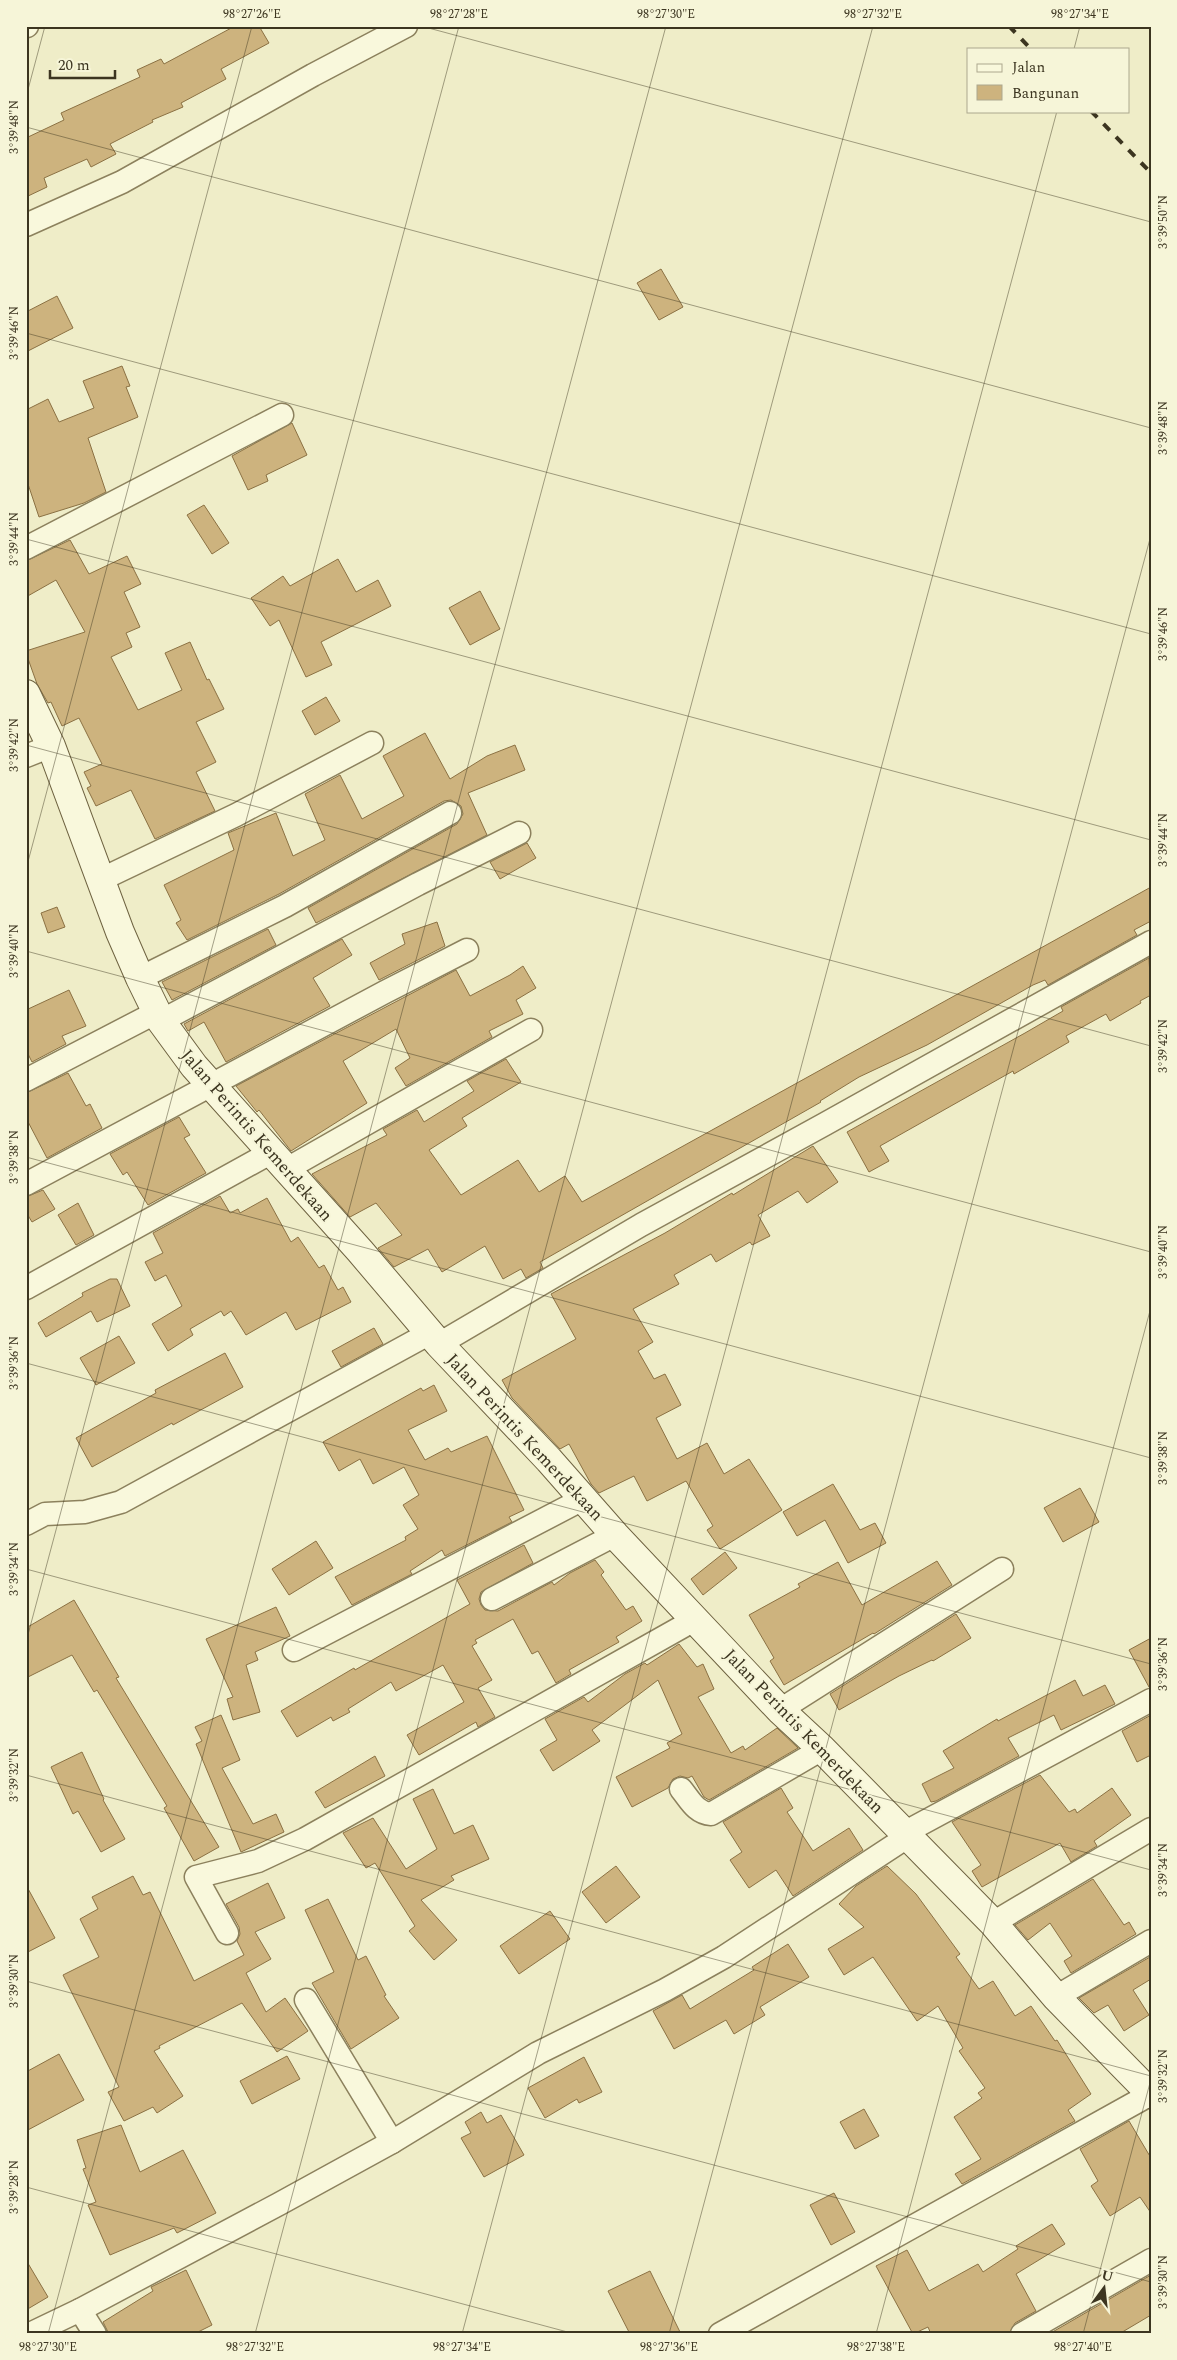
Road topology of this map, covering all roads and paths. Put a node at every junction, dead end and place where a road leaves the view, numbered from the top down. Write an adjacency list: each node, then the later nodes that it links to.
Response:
1 (406, 26): 2 (street)
2 (26, 226)
3 (282, 416): 4 (street)
4 (26, 548)
5 (26, 694): 7 (street, Jalan Perintis Kemerdekaan)
6 (372, 743): 11 (street)
7 (51, 746): 8 (street); 11 (street, Jalan Perintis Kemerdekaan)
8 (26, 756)
9 (450, 813): 14 (street)
10 (518, 833): 15 (street)
11 (100, 880): 14 (street, Jalan Perintis Kemerdekaan)
12 (1151, 942): 22 (street)
13 (467, 950): 18 (street)
14 (140, 978): 15 (street, Jalan Perintis Kemerdekaan)
15 (159, 1016): 17 (street); 18 (street, Jalan Perintis Kemerdekaan)
16 (531, 1030): 19 (street)
17 (26, 1080)
18 (210, 1086): 19 (street, Jalan Perintis Kemerdekaan); 20 (street)
19 (277, 1162): 21 (street); 22 (street, Jalan Perintis Kemerdekaan)
20 (26, 1184)
21 (26, 1288)
22 (434, 1339): 23 (street, Jalan Perintis Kemerdekaan); 24 (street)
23 (584, 1499): 25 (street, Jalan Perintis Kemerdekaan); 29 (street)
24 (26, 1524)
25 (615, 1534): 27 (street); 28 (street, Jalan Perintis Kemerdekaan)
26 (1002, 1570): 31 (street)
27 (492, 1599)
28 (696, 1619): 31 (street, Jalan Perintis Kemerdekaan); 37 (street)
29 (294, 1650)
30 (1151, 1700): 35 (street)
31 (780, 1710): 32 (street, Jalan Perintis Kemerdekaan)
32 (822, 1750): 33 (street); 35 (street, Jalan Perintis Kemerdekaan)
33 (681, 1789)
34 (1151, 1829): 36 (street)
35 (906, 1835): 36 (street, Jalan Perintis Kemerdekaan); 42 (street)
36 (993, 1923): 39 (street, Jalan Perintis Kemerdekaan)
37 (227, 1933)
38 (1151, 1941): 39 (street)
39 (1056, 1997): 41 (street, Jalan Perintis Kemerdekaan)
40 (306, 2000): 42 (street)
41 (1151, 2094): 47 (street)
42 (392, 2142): 44 (street)
43 (1151, 2260): 48 (street)
44 (80, 2310): 45 (street); 46 (street)
45 (30, 2334)
46 (95, 2334)
47 (720, 2334)
48 (1022, 2334)

